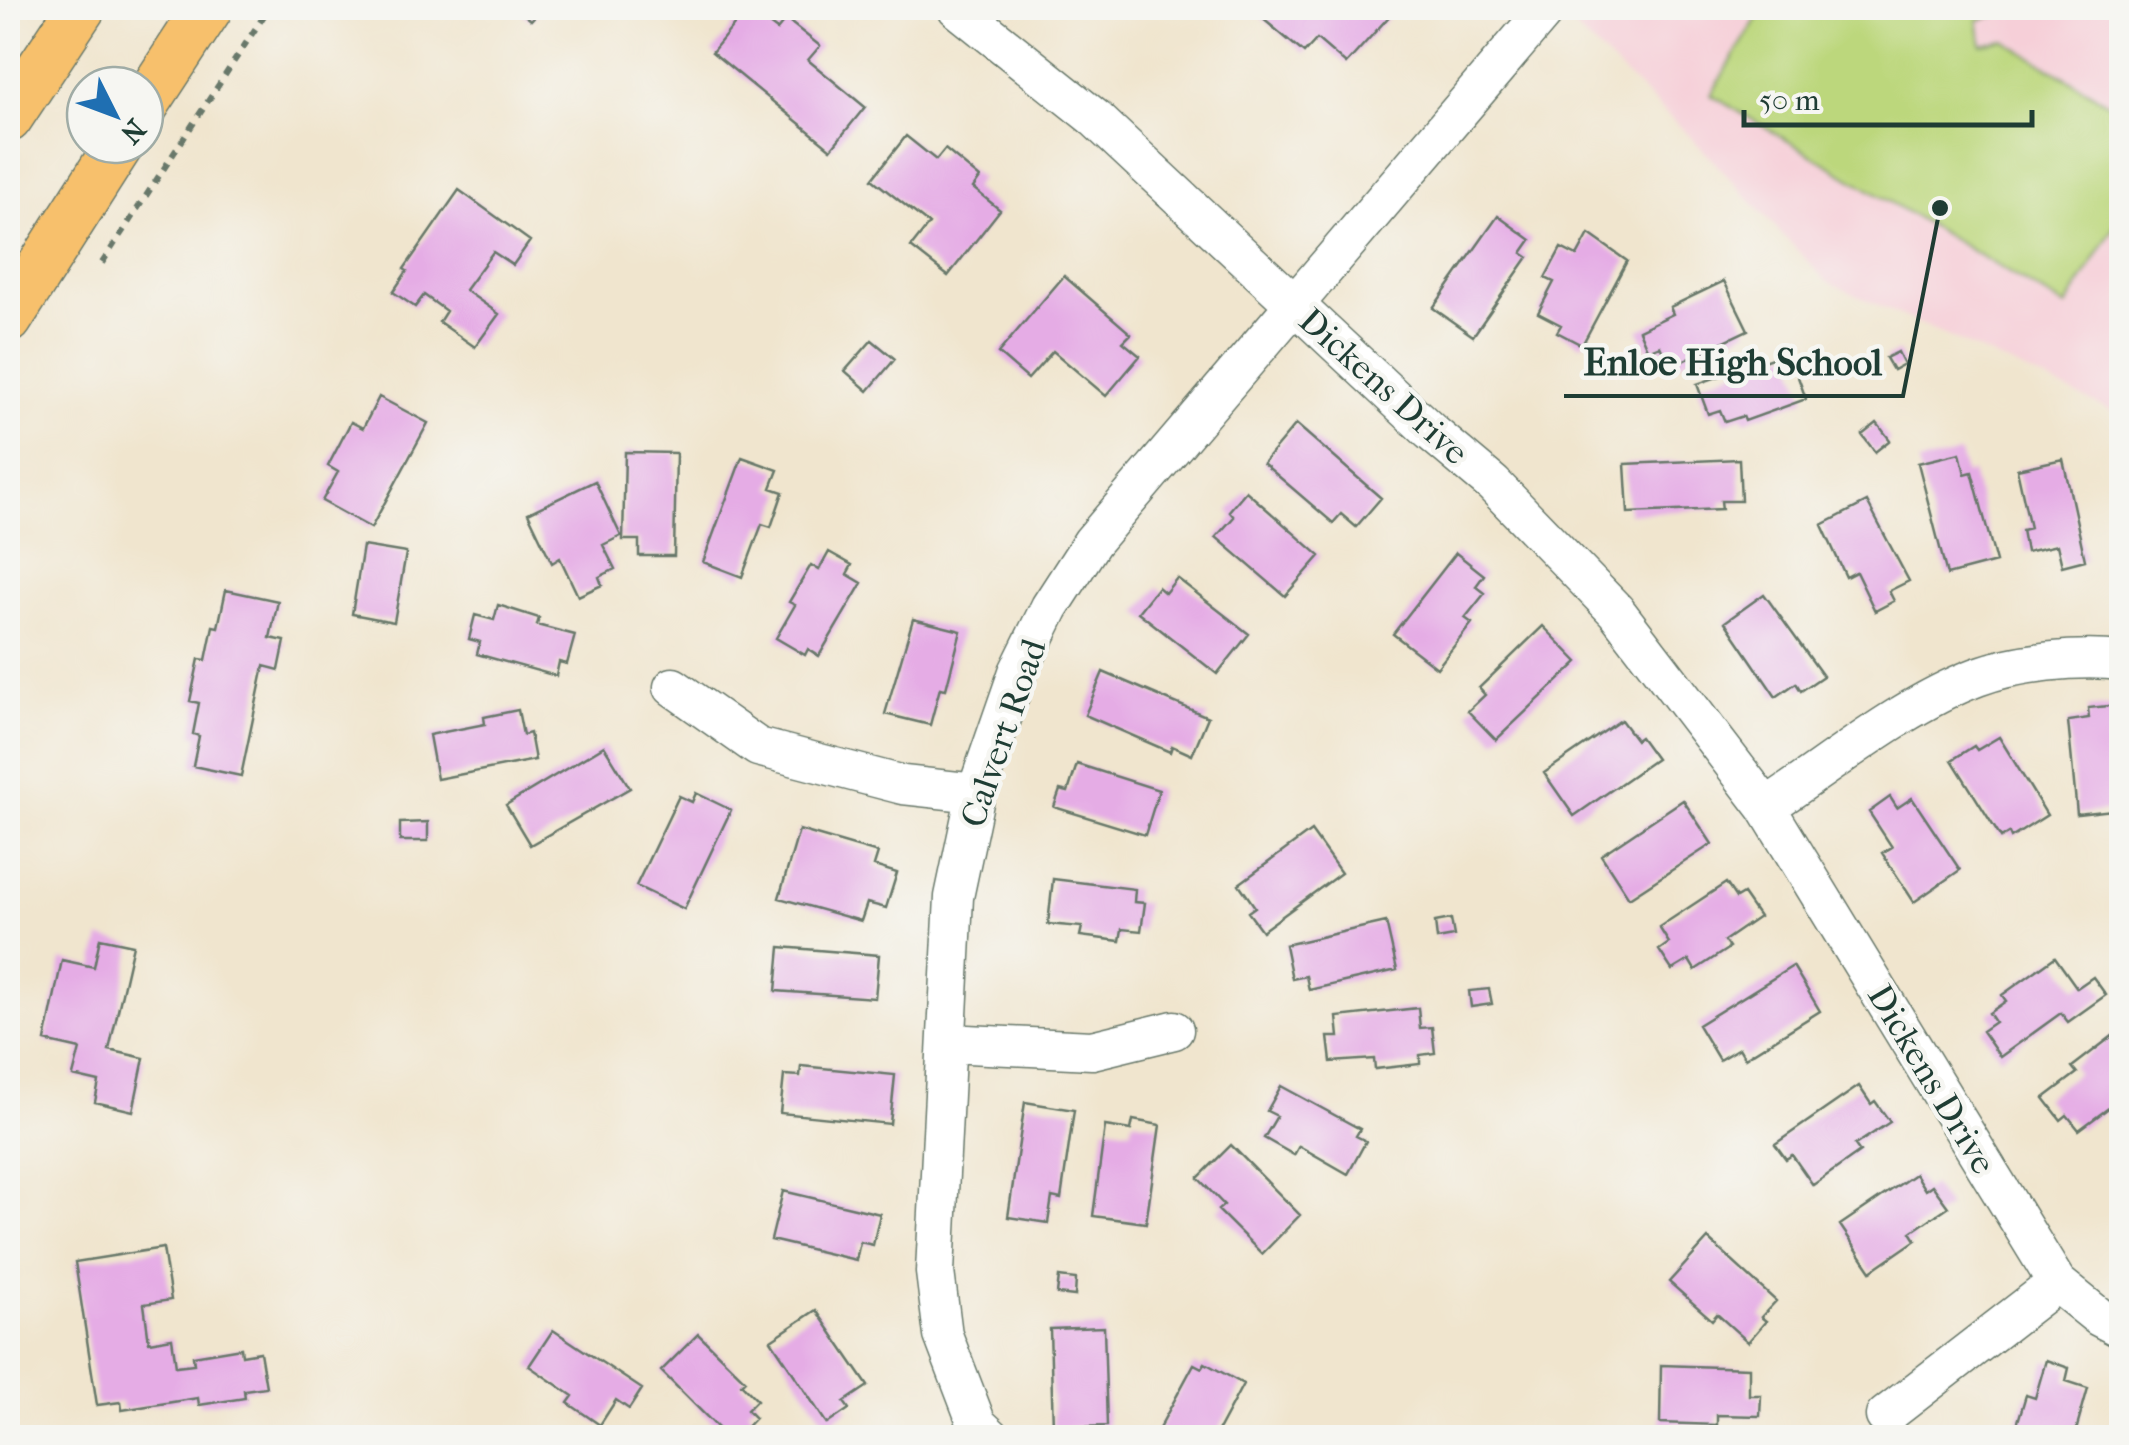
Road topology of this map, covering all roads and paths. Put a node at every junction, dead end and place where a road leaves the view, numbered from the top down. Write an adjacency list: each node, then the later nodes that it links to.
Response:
1 (81, 8): 7 (main road)
2 (208, 8): 6 (main road)
3 (269, 8): 9 (path)
4 (957, 8): 10 (street, Dickens Drive)
5 (1543, 13): 10 (street, Calvert Road)
6 (165, 74)
7 (8, 118)
8 (106, 165): 11 (main road)
9 (102, 263)
10 (1294, 303): 14 (street, Calvert Road); 15 (street, Dickens Drive)
11 (8, 319)
12 (2122, 662): 15 (street)
13 (673, 686): 14 (street)
14 (976, 794): 17 (street, Calvert Road)
15 (1766, 807): 18 (street, Dickens Drive)
16 (1174, 1030): 17 (street)
17 (947, 1043): 21 (street, Calvert Road)
18 (2057, 1284): 19 (street, Dickens Drive); 20 (street)
19 (2122, 1329)
20 (1885, 1416)
21 (977, 1433)

